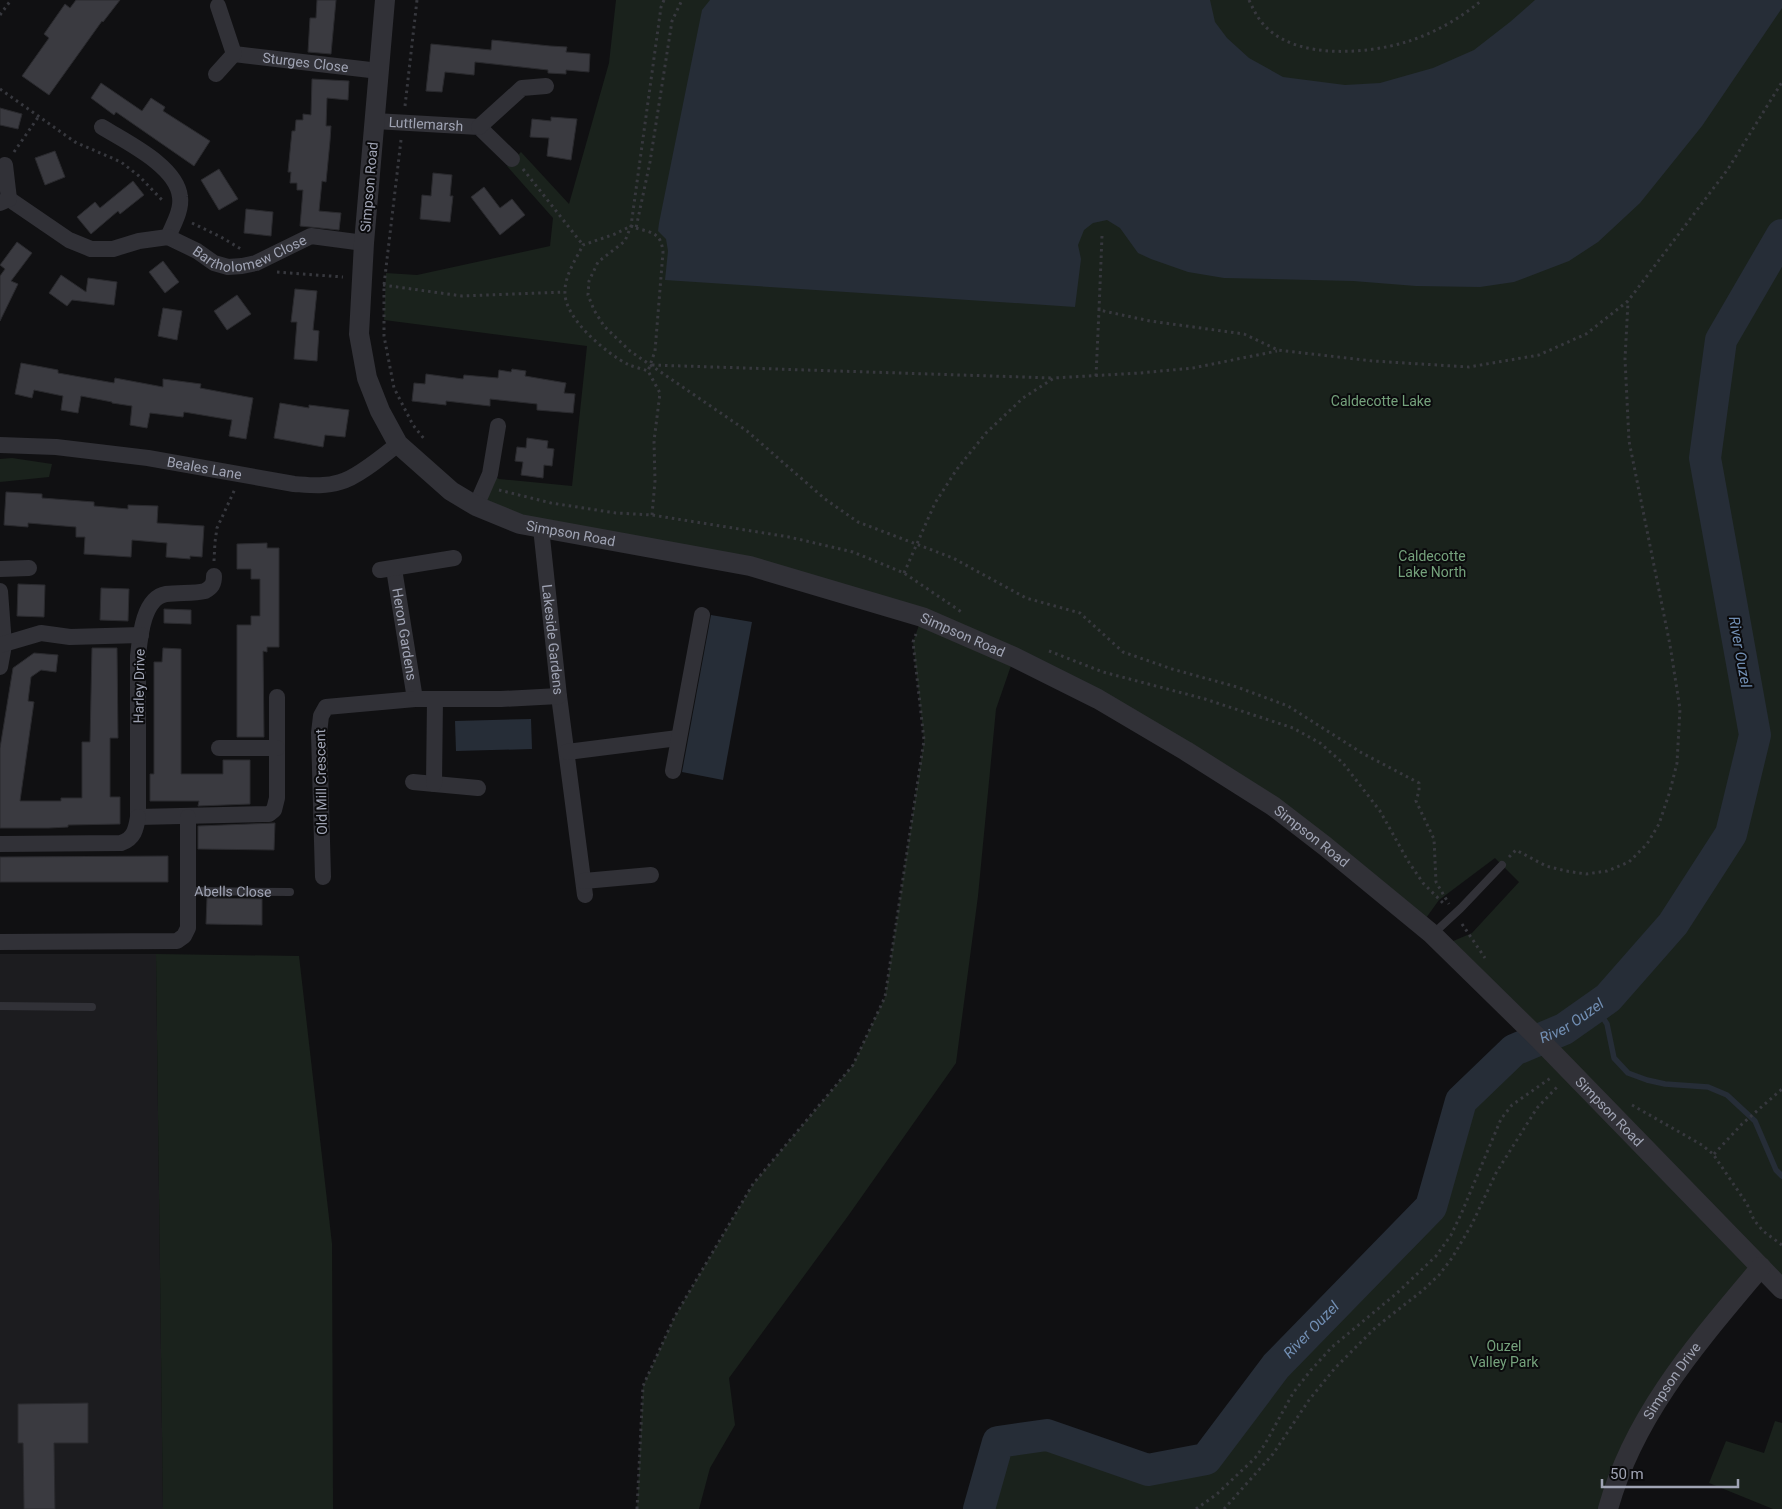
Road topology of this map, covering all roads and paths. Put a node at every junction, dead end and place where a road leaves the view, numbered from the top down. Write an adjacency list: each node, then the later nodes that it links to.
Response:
1 (11, 0): 9 (path)
2 (385, 0): 11 (street, Simpson Road)
3 (417, 0): 17 (path)
4 (664, 0): 23 (path)
5 (682, 0): 24 (path)
6 (1250, 0): 7 (path)
7 (1482, 0)
8 (218, 6): 10 (street)
9 (0, 15)
10 (234, 54): 11 (street, Sturges Close); 12 (street)
11 (379, 71): 16 (street, Simpson Road)
12 (216, 74)
13 (1782, 82): 31 (path)
14 (546, 86): 19 (street, Luttlemarsh)
15 (39, 116): 21 (path)
16 (375, 121): 17 (street, Luttlemarsh); 27 (street, Simpson Road)
17 (403, 121): 19 (street, Luttlemarsh); 29 (path)
18 (102, 127): 26 (street, Bartholomew Close)
19 (479, 127): 20 (street, Luttlemarsh)
20 (512, 159): 28 (path)
21 (5, 165): 22 (street)
22 (5, 201): 26 (street)
23 (631, 226): 24 (path); 28 (path); 34 (path)
24 (636, 228): 34 (path)
25 (1102, 236): 32 (path)
26 (168, 237): 27 (street, Bartholomew Close)
27 (364, 243): 39 (street, Simpson Road)
28 (583, 245): 30 (path)
29 (384, 285): 30 (path); 41 (path)
30 (564, 292): 35 (path)
31 (1628, 301): 33 (path); 74 (path)
32 (1099, 310): 33 (path); 36 (path)
33 (1278, 350): 36 (path)
34 (652, 365): 35 (path); 37 (path); 46 (path)
35 (648, 370): 43 (path)
36 (1096, 376): 37 (path)
37 (1054, 378): 46 (path)
38 (498, 426): 43 (street)
39 (398, 444): 42 (street, Beales Lane); 44 (street, Simpson Road)
40 (0, 445): 42 (street, Beales Lane)
41 (429, 446)
42 (241, 474): 51 (path)
43 (486, 486): 44 (street)
44 (476, 506): 45 (street, Simpson Road)
45 (541, 528): 55 (street, Simpson Road); 60 (street, Lakeside Gardens)
46 (916, 543): 50 (path); 79 (path)
47 (454, 558): 61 (street, Heron Gardens)
48 (29, 568): 49 (street)
49 (0, 569)
50 (904, 573)
51 (214, 576): 56 (street, Harley Drive)
52 (0, 591): 57 (street)
53 (930, 591): 55 (path)
54 (702, 615): 63 (street)
55 (922, 617): 80 (street, Simpson Road); 92 (path)
56 (141, 635): 57 (street); 71 (street, Harley Drive)
57 (2, 645): 58 (street)
58 (0, 667)
59 (277, 696): 65 (street)
60 (559, 696): 62 (street, Old Mill Crescent); 66 (street, Lakeside Gardens)
61 (415, 699): 62 (street, Old Mill Crescent); 76 (street, Old Mill Crescent)
62 (435, 699): 69 (street)
63 (678, 738): 66 (street); 67 (street)
64 (218, 748): 65 (street)
65 (277, 748): 72 (street)
66 (566, 752): 75 (street, Lakeside Gardens)
67 (673, 772)
68 (413, 782): 69 (street)
69 (434, 784): 70 (street)
70 (478, 788)
71 (138, 817): 72 (street); 73 (street, Harley Drive)
72 (188, 817): 77 (street, Abells Close)
73 (0, 844)
74 (1502, 865): 79 (lane)
75 (651, 875)
76 (322, 877)
77 (189, 892): 78 (lane, Abells Close); 81 (street)
78 (290, 892)
79 (1454, 914): 80 (lane); 82 (path)
80 (1432, 934): 85 (street, Simpson Road)
81 (0, 942)
82 (1488, 961)
83 (0, 1006): 84 (lane)
84 (92, 1007)
85 (1565, 1066): 90 (street, Simpson Road); 93 (path); 94 (path)
86 (1782, 1089): 88 (path)
87 (1628, 1102): 88 (path)
88 (1713, 1154): 89 (path)
89 (1782, 1245)
90 (1761, 1267): 91 (street, Simpson Road); 95 (street, Simpson Drive)
91 (1782, 1289)
92 (637, 1509)
93 (1197, 1509)
94 (1224, 1509)
95 (1608, 1509)

